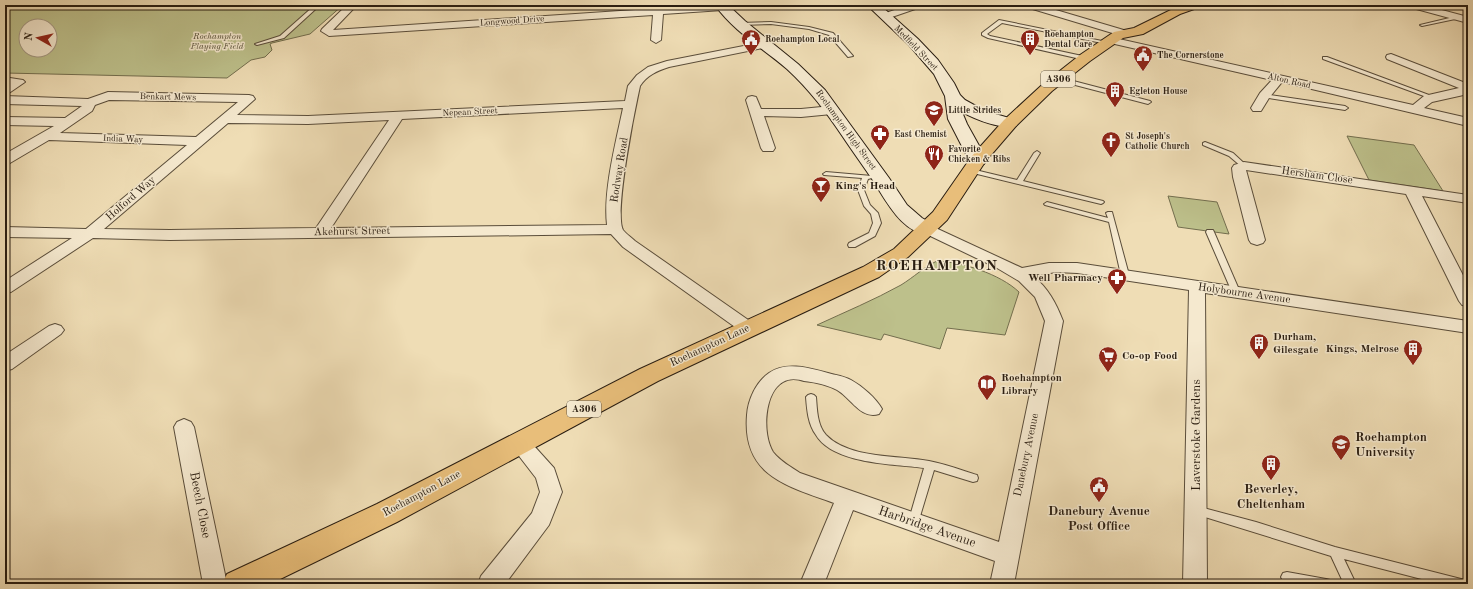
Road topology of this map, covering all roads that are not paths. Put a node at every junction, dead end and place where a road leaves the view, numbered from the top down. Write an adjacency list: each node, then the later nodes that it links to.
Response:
1 (318, 5): 23 (lane)
2 (352, 5): 16 (street, Longwood Drive)
3 (571, 5): 16 (street)
4 (873, 5): 14 (street, Medfield Street)
5 (918, 5): 14 (street)
6 (1029, 5): 20 (street)
7 (1168, 5): 20 (highway, Roehampton Lane / A306)
8 (1193, 5): 20 (highway, Roehampton Lane / A306)
9 (1245, 5): 12 (lane)
10 (1412, 5): 15 (street)
11 (722, 6): 13 (street, Longwood Drive); 18 (street, Roehampton High Street)
12 (1239, 6)
13 (658, 13): 16 (street, Longwood Drive); 21 (street)
14 (886, 16): 33 (street, Medfield Street)
15 (1458, 17): 17 (street); 19 (lane)
16 (571, 18)
17 (1468, 20)
18 (740, 24): 24 (street, Roehampton High Street); 25 (lane)
19 (1422, 25)
20 (1123, 33): 22 (highway, Roehampton Lane / A306)
21 (656, 40)
22 (1108, 42): 27 (highway, Roehampton Lane / A306); 27 (lane); 29 (street, Alton Road)
23 (257, 44)
24 (764, 45): 40 (street, Rodway Road); 44 (street, Roehampton High Street)
25 (850, 56)
26 (1391, 57): 31 (street)
27 (1085, 58): 30 (highway, Roehampton Lane / A306)
28 (1325, 58): 34 (lane)
29 (1280, 78): 32 (street); 43 (street, Alton Road)
30 (1058, 79): 38 (lane); 51 (highway, Roehampton Lane / A306)
31 (1468, 89): 34 (street)
32 (1264, 96): 41 (street); 42 (lane)
33 (953, 97): 51 (street, Medfield Street); 58 (street, Medfield Street)
34 (1434, 98): 43 (street)
35 (248, 99): 39 (street, Benkart Mews); 47 (street, Holford Way)
36 (5, 100): 39 (street)
37 (752, 100): 45 (street)
38 (1148, 102)
39 (89, 103): 49 (street)
40 (631, 104): 46 (street, Nepean Street); 67 (street, Rodway Road)
41 (1257, 108)
42 (1344, 108)
43 (1415, 109): 50 (street, Alton Road)
44 (832, 110): 45 (street); 61 (street, Roehampton High Street)
45 (756, 113): 55 (street)
46 (398, 116): 47 (street, Nepean Street); 70 (street)
47 (224, 119): 53 (street, Holford Way)
48 (5, 121): 49 (street)
49 (67, 122): 52 (street)
50 (1468, 122)
51 (1010, 124): 58 (highway, Roehampton Lane / A306)
52 (48, 136): 53 (street, India Way); 57 (street)
53 (198, 141): 72 (street, Holford Way)
54 (1205, 144): 59 (lane)
55 (768, 148)
56 (1037, 153): 62 (lane)
57 (5, 160)
58 (974, 166): 62 (lane); 68 (highway, Roehampton Lane / A306)
59 (1244, 166): 63 (street, Hersham Close); 73 (street)
60 (826, 174): 61 (lane)
61 (872, 177): 68 (street, Roehampton High Street); 74 (lane)
62 (1019, 183): 65 (lane)
63 (1411, 190): 64 (street, Hersham Close); 80 (street)
64 (1468, 199)
65 (1101, 202)
66 (1048, 204): 76 (lane)
67 (615, 229): 70 (street, Akehurst Street); 82 (street)
68 (927, 230): 75 (street, Danebury Avenue); 82 (highway, Roehampton Lane / A306)
69 (5, 232): 72 (street, Akehurst Street)
70 (321, 232): 72 (street, Akehurst Street)
71 (1210, 232): 79 (lane)
72 (89, 234): 78 (street, Holford Way)
73 (1257, 240)
74 (852, 245)
75 (1021, 274): 76 (street, Holybourne Avenue); 95 (street, Danebury Avenue)
76 (1125, 276): 77 (street, Holybourne Avenue)
77 (1197, 287): 79 (street, Holybourne Avenue); 92 (street, Laverstoke Gardens)
78 (5, 288)
79 (1236, 292): 81 (street, Holybourne Avenue)
80 (1468, 301)
81 (1468, 327)
82 (748, 328): 88 (highway, Roehampton Lane / A306)
83 (54, 330): 84 (street)
84 (5, 364)
85 (811, 397): 89 (lane)
86 (872, 409): 91 (street, Harbridge Avenue)
87 (184, 427): 97 (street, Beech Close)
88 (519, 443): 98 (highway, Roehampton Lane / A306); 99 (street)
89 (930, 465): 90 (lane); 93 (lane)
90 (973, 478)
91 (846, 500): 93 (street, Harbridge Avenue); 100 (street)
92 (1196, 510): 94 (lane); 102 (street, Laverstoke Gardens)
93 (913, 523): 95 (street, Harbridge Avenue)
94 (1335, 552): 104 (lane); 105 (lane)
95 (1007, 555): 101 (street, Danebury Avenue)
96 (1287, 577): 103 (lane)
97 (215, 584)
98 (238, 584)
99 (490, 584)
100 (812, 584)
101 (1002, 584)
102 (1195, 584)
103 (1326, 584)
104 (1350, 584)
105 (1461, 584)

